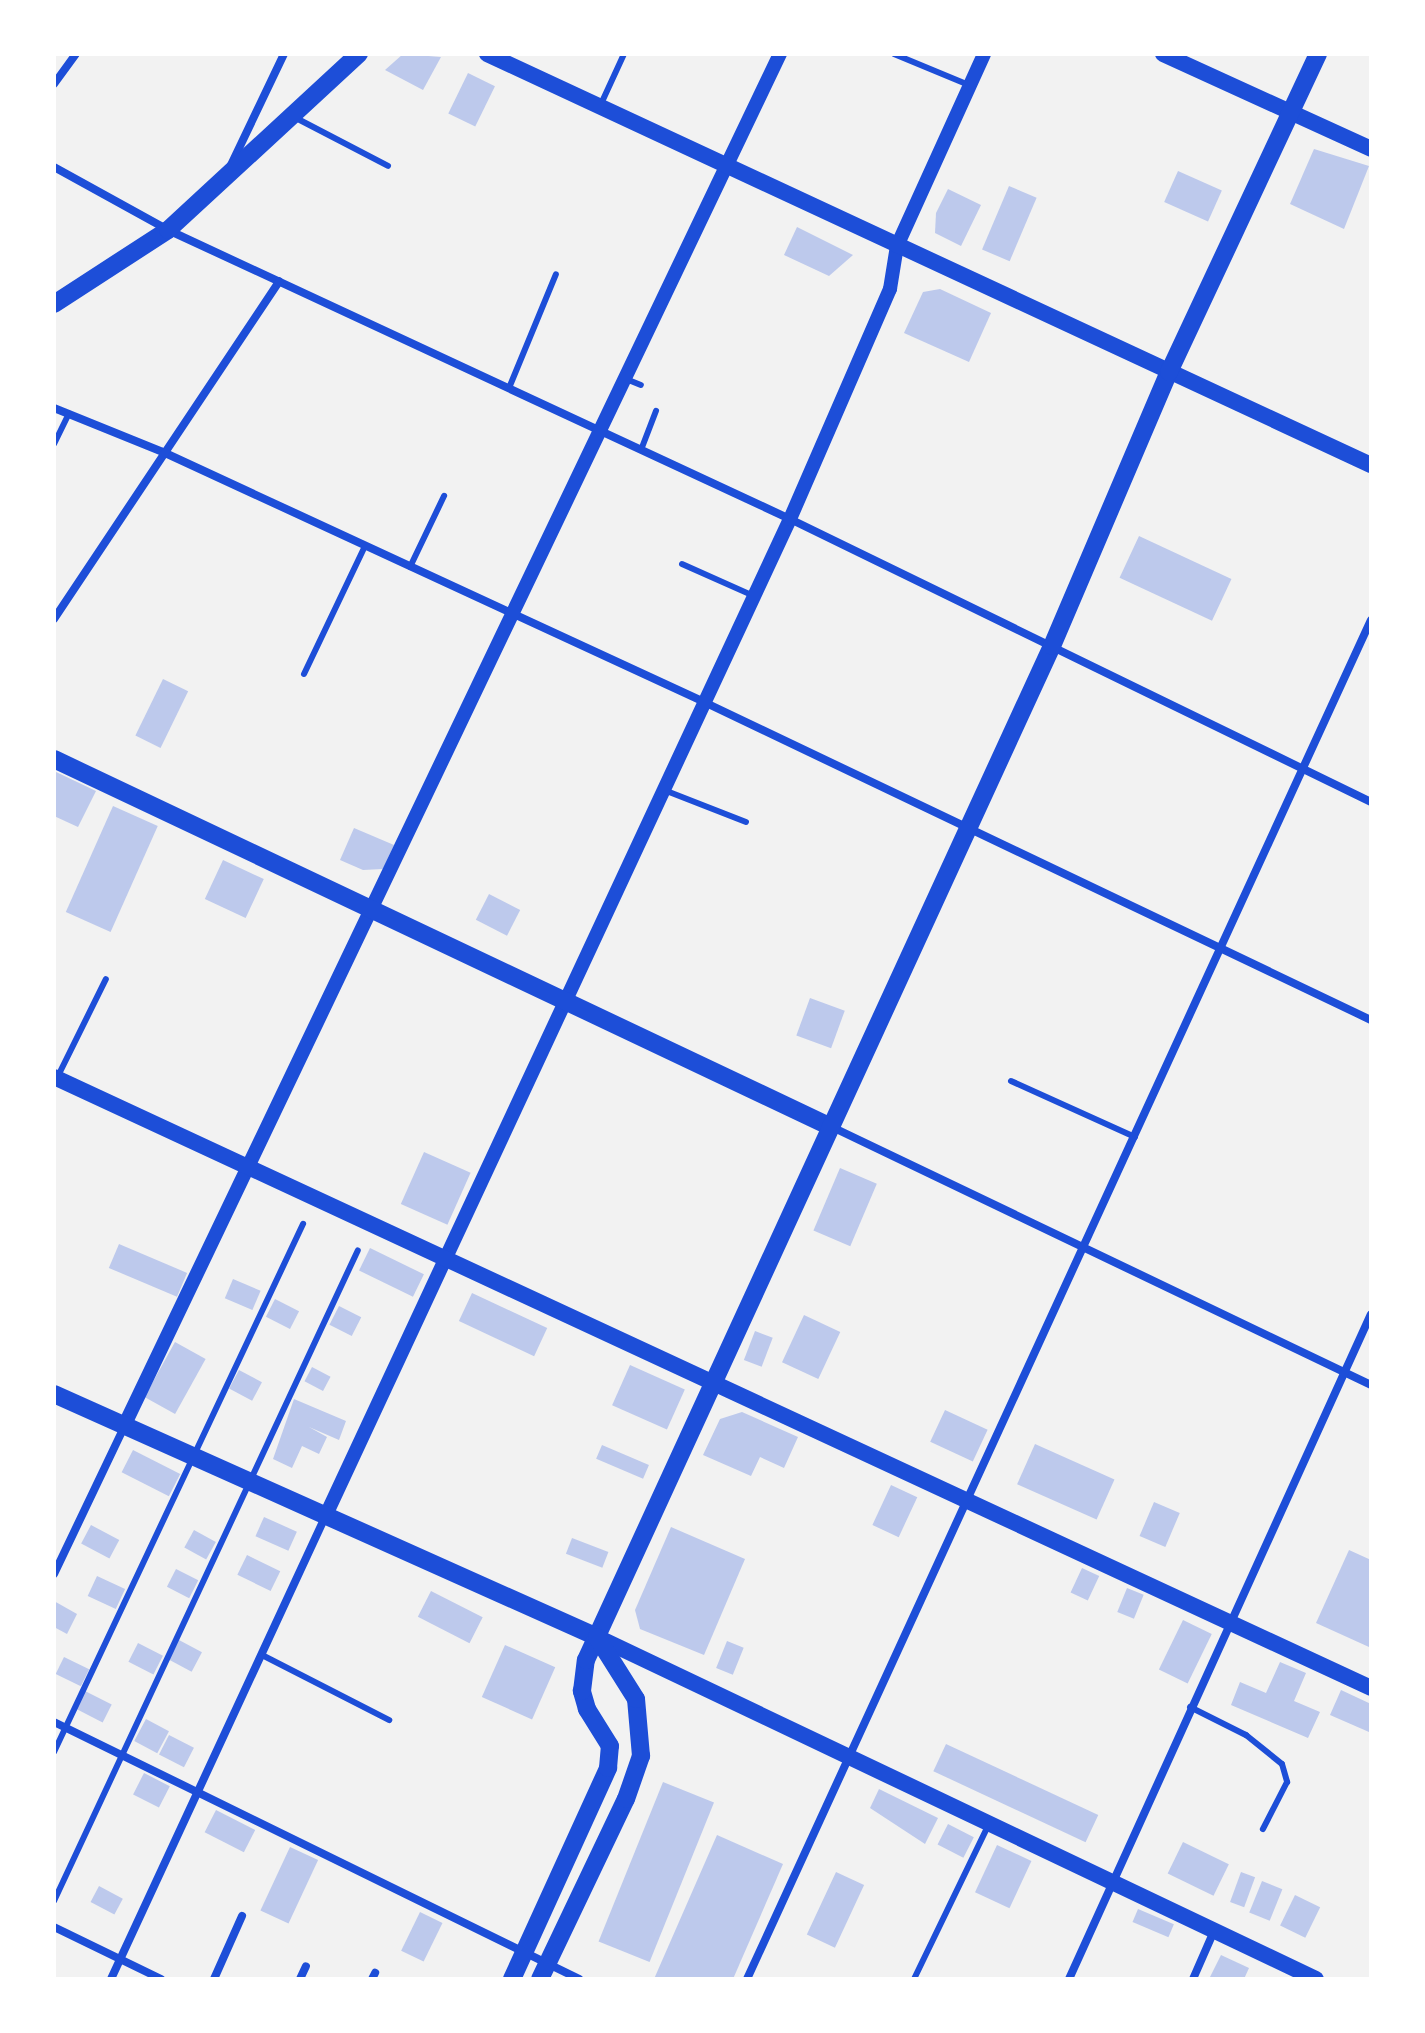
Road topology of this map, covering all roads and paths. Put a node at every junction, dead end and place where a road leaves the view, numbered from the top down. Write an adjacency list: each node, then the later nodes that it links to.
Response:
1 (76, 54): 11 (street)
2 (284, 54): 20 (street)
3 (359, 54): 15 (main road)
4 (487, 54): 13 (main road)
5 (624, 54): 13 (lane)
6 (780, 54): 19 (street)
7 (894, 54): 12 (lane)
8 (984, 54): 12 (street)
9 (1163, 54): 14 (main road)
10 (1318, 54): 14 (main road)
11 (54, 84)
12 (969, 85): 22 (street)
13 (600, 107): 19 (main road)
14 (1290, 112): 16 (main road); 26 (main road)
15 (291, 115): 17 (lane); 20 (main road)
16 (1371, 149)
17 (388, 166)
18 (54, 167): 21 (street)
19 (726, 168): 22 (main road); 27 (street)
20 (227, 174): 21 (main road)
21 (168, 230): 24 (street); 25 (main road)
22 (897, 246): 26 (main road); 39 (street)
23 (556, 274): 29 (lane)
24 (279, 281): 29 (street); 36 (street)
25 (54, 304)
26 (1169, 372): 37 (main road); 47 (main road)
27 (626, 379): 28 (lane); 33 (street)
28 (641, 385)
29 (509, 388): 33 (street)
30 (54, 408): 32 (street)
31 (656, 411): 35 (lane)
32 (69, 413): 34 (lane); 36 (street)
33 (601, 431): 35 (street); 44 (street)
34 (54, 444)
35 (641, 450): 39 (street)
36 (163, 452): 40 (street); 45 (street)
37 (1371, 465)
38 (444, 496): 42 (lane)
39 (790, 519): 43 (street); 47 (street)
40 (365, 546): 42 (street); 48 (lane)
41 (682, 564): 43 (lane)
42 (410, 567): 44 (street)
43 (754, 596): 49 (street)
44 (514, 616): 49 (street); 56 (street)
45 (54, 619)
46 (1371, 620): 51 (street)
47 (1052, 646): 51 (street); 55 (main road)
48 (304, 674)
49 (704, 702): 52 (street); 55 (street)
50 (54, 759): 56 (main road)
51 (1303, 769): 53 (street); 57 (street)
52 (664, 790): 54 (lane); 59 (street)
53 (1371, 802)
54 (746, 822)
55 (967, 827): 57 (street); 63 (main road)
56 (374, 911): 59 (main road); 65 (street)
57 (1222, 947): 60 (street); 64 (street)
58 (106, 979): 61 (lane)
59 (566, 1002): 63 (main road); 69 (street)
60 (1371, 1020)
61 (55, 1080): 65 (main road)
62 (1011, 1081): 64 (lane)
63 (831, 1127): 67 (street); 72 (main road)
64 (1135, 1137): 67 (street)
65 (248, 1167): 69 (main road); 75 (street)
66 (303, 1224): 76 (lane)
67 (1084, 1248): 71 (street); 78 (street)
68 (358, 1250): 77 (lane)
69 (446, 1260): 72 (main road); 79 (street)
70 (1371, 1314): 71 (street)
71 (1344, 1372): 73 (street); 81 (street)
72 (710, 1383): 78 (main road); 82 (main road)
73 (1371, 1385)
74 (54, 1394): 75 (main road)
75 (125, 1424): 76 (main road); 80 (street)
76 (194, 1455): 77 (main road); 88 (lane)
77 (250, 1480): 79 (main road); 90 (lane)
78 (967, 1501): 81 (main road); 91 (street)
79 (326, 1515): 82 (main road); 83 (street)
80 (54, 1574)
81 (1228, 1622): 84 (main road); 85 (street)
82 (597, 1637): 91 (main road); 100 (main road); 103 (main road)
83 (262, 1655): 86 (lane); 92 (street)
84 (1371, 1688)
85 (1190, 1707): 94 (lane); 95 (street)
86 (389, 1720)
87 (54, 1722): 88 (street)
88 (66, 1728): 89 (lane); 90 (street)
89 (54, 1752)
90 (121, 1755): 92 (street); 96 (lane)
91 (849, 1757): 93 (main road); 110 (street)
92 (198, 1792): 100 (street); 101 (street)
93 (989, 1824): 95 (main road); 111 (lane)
94 (1263, 1829)
95 (1111, 1882): 99 (main road); 112 (street)
96 (54, 1901)
97 (242, 1916): 106 (street)
98 (54, 1927): 101 (street)
99 (1214, 1931): 113 (street); 114 (main road)
100 (525, 1952): 103 (street); 108 (main road)
101 (120, 1960): 104 (street); 105 (street)
102 (306, 1966): 107 (street)
103 (544, 1971): 109 (street)
104 (111, 1979)
105 (161, 1979)
106 (214, 1979)
107 (300, 1979)
108 (512, 1979)
109 (579, 1979)
110 (747, 1979)
111 (914, 1979)
112 (1069, 1979)
113 (1193, 1979)
114 (1316, 1979)

